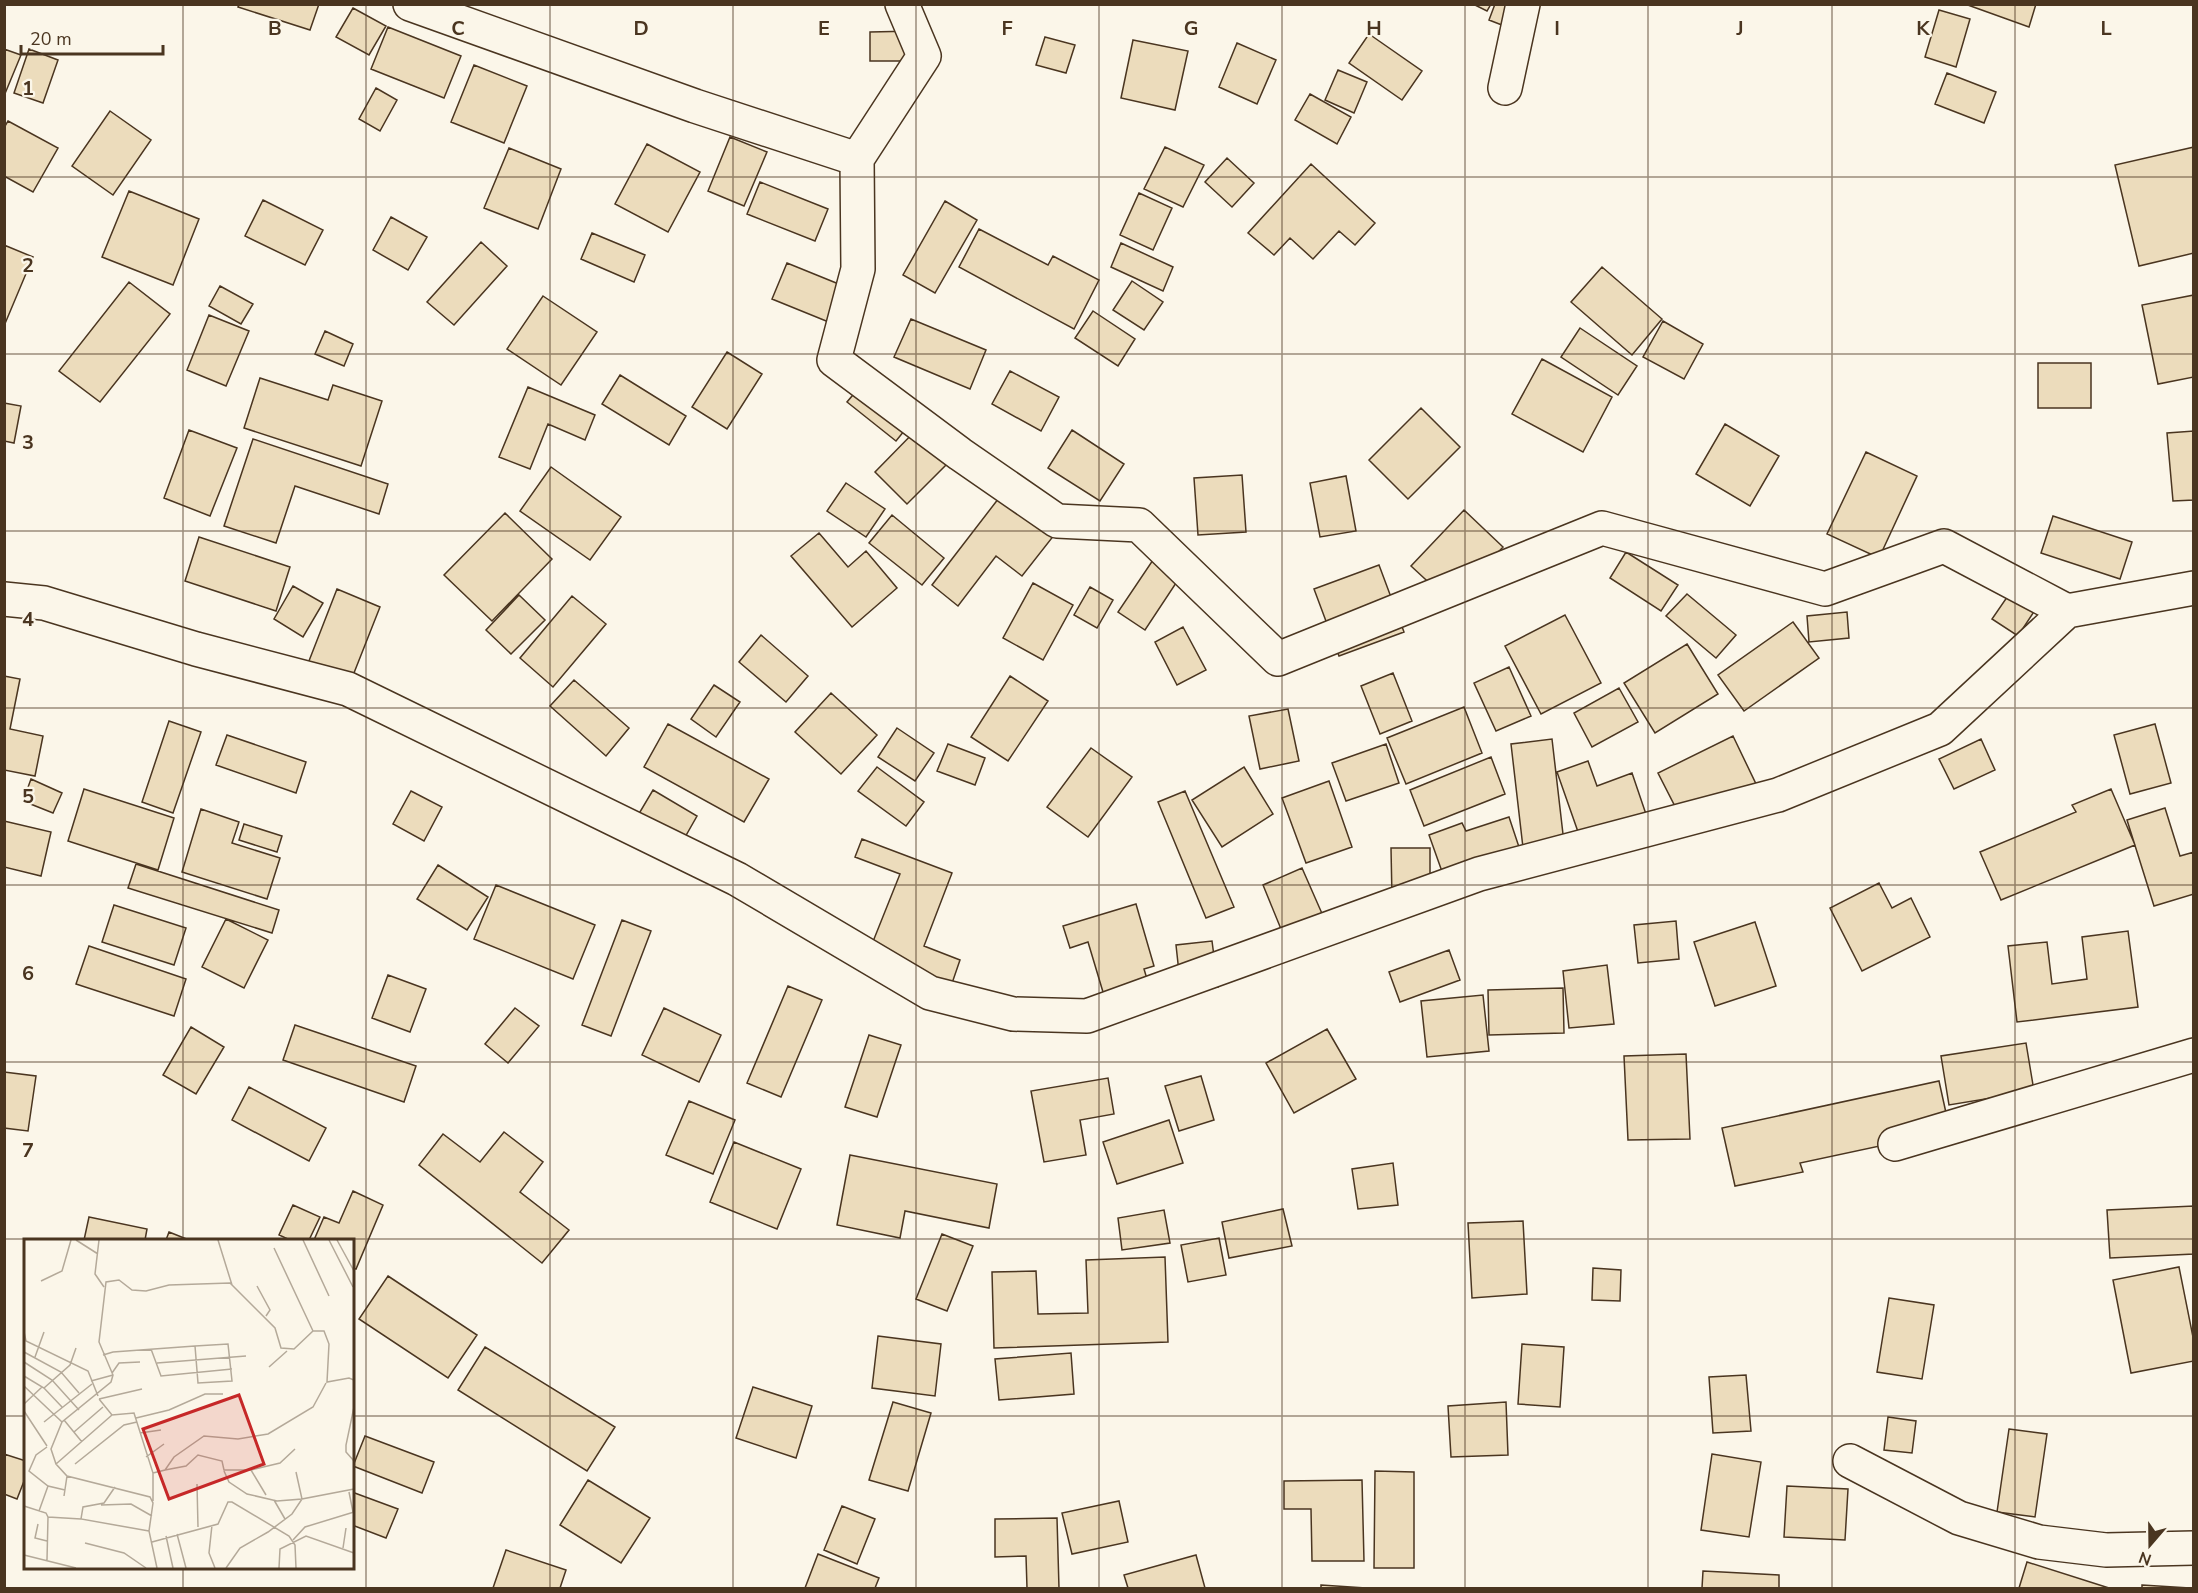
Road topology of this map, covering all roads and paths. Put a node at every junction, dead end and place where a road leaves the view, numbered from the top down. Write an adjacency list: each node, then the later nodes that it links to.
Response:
1 (410, 4): 5 (street)
2 (902, 4): 5 (street)
3 (1523, 4): 4 (street)
4 (1505, 88)
5 (857, 159): 8 (street)
6 (2193, 588): 8 (street)
7 (4, 599): 8 (street)
8 (2067, 611)
9 (2193, 1054): 10 (street)
10 (1894, 1144)
11 (1850, 1461): 12 (street)
12 (2193, 1548)

